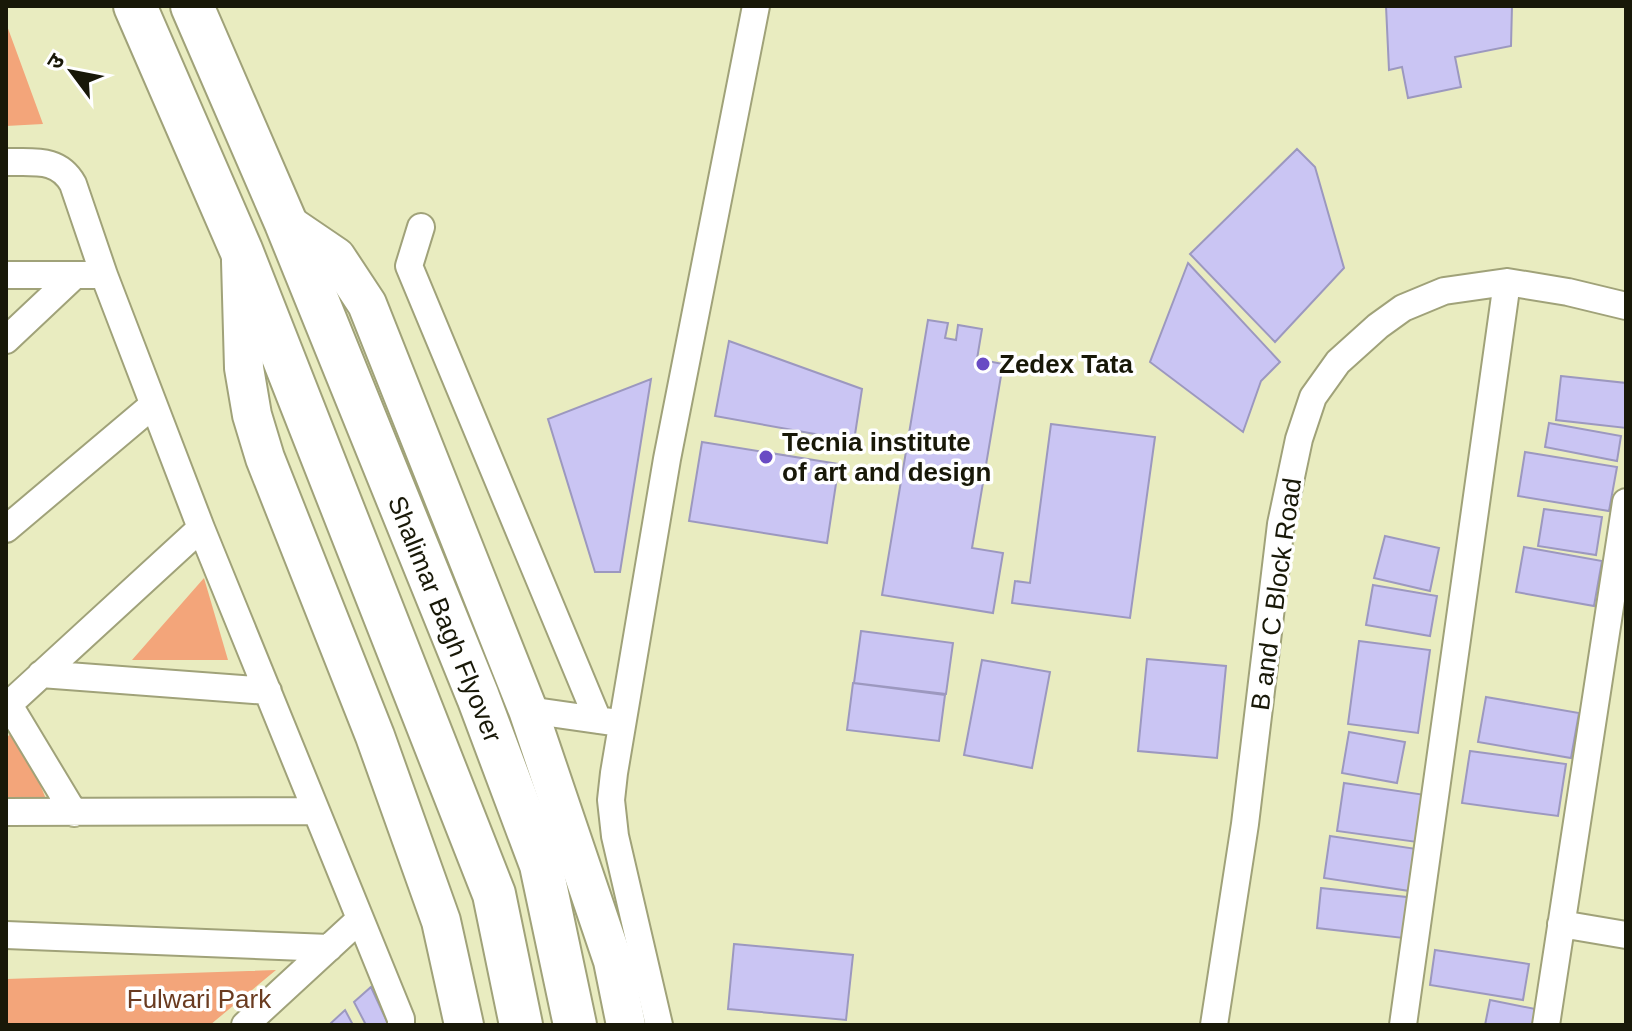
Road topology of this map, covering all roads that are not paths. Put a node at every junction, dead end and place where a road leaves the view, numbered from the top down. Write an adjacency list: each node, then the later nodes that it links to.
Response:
1 (135, 6): 7 (main road, Shalimar Bagh Flyover)
2 (192, 6): 5 (main road, Shalimar Bagh Flyover)
3 (756, 6): 22 (street)
4 (6, 162): 10 (street)
5 (286, 223): 21 (street); 35 (main road, Shalimar Bagh Flyover)
6 (421, 227): 22 (street)
7 (241, 250): 33 (street); 34 (main road, Shalimar Bagh Flyover)
8 (6, 275): 9 (street)
9 (75, 275): 10 (street); 13 (street)
10 (104, 275): 14 (street)
11 (1507, 282): 12 (street, B and C Block Road); 38 (street, B and C Block Road); 39 (street)
12 (1626, 306)
13 (6, 340)
14 (153, 405): 16 (street); 17 (street)
15 (1626, 502): 27 (street)
16 (201, 528): 18 (street); 19 (street)
17 (6, 529)
18 (41, 674): 19 (street); 20 (street)
19 (268, 691): 23 (street)
20 (7, 706): 25 (street)
21 (528, 710): 22 (street); 36 (street)
22 (610, 722): 37 (street)
23 (316, 811): 25 (street); 26 (street)
24 (6, 812): 25 (street)
25 (74, 813)
26 (359, 920): 30 (street); 32 (street)
27 (1561, 924): 29 (street); 40 (street)
28 (6, 935): 30 (street)
29 (1626, 935)
30 (329, 948): 31 (street)
31 (245, 1025)
32 (401, 1025)
33 (464, 1025)
34 (521, 1025)
35 (575, 1025)
36 (626, 1025)
37 (659, 1025)
38 (1214, 1025)
39 (1403, 1025)
40 (1546, 1025)

